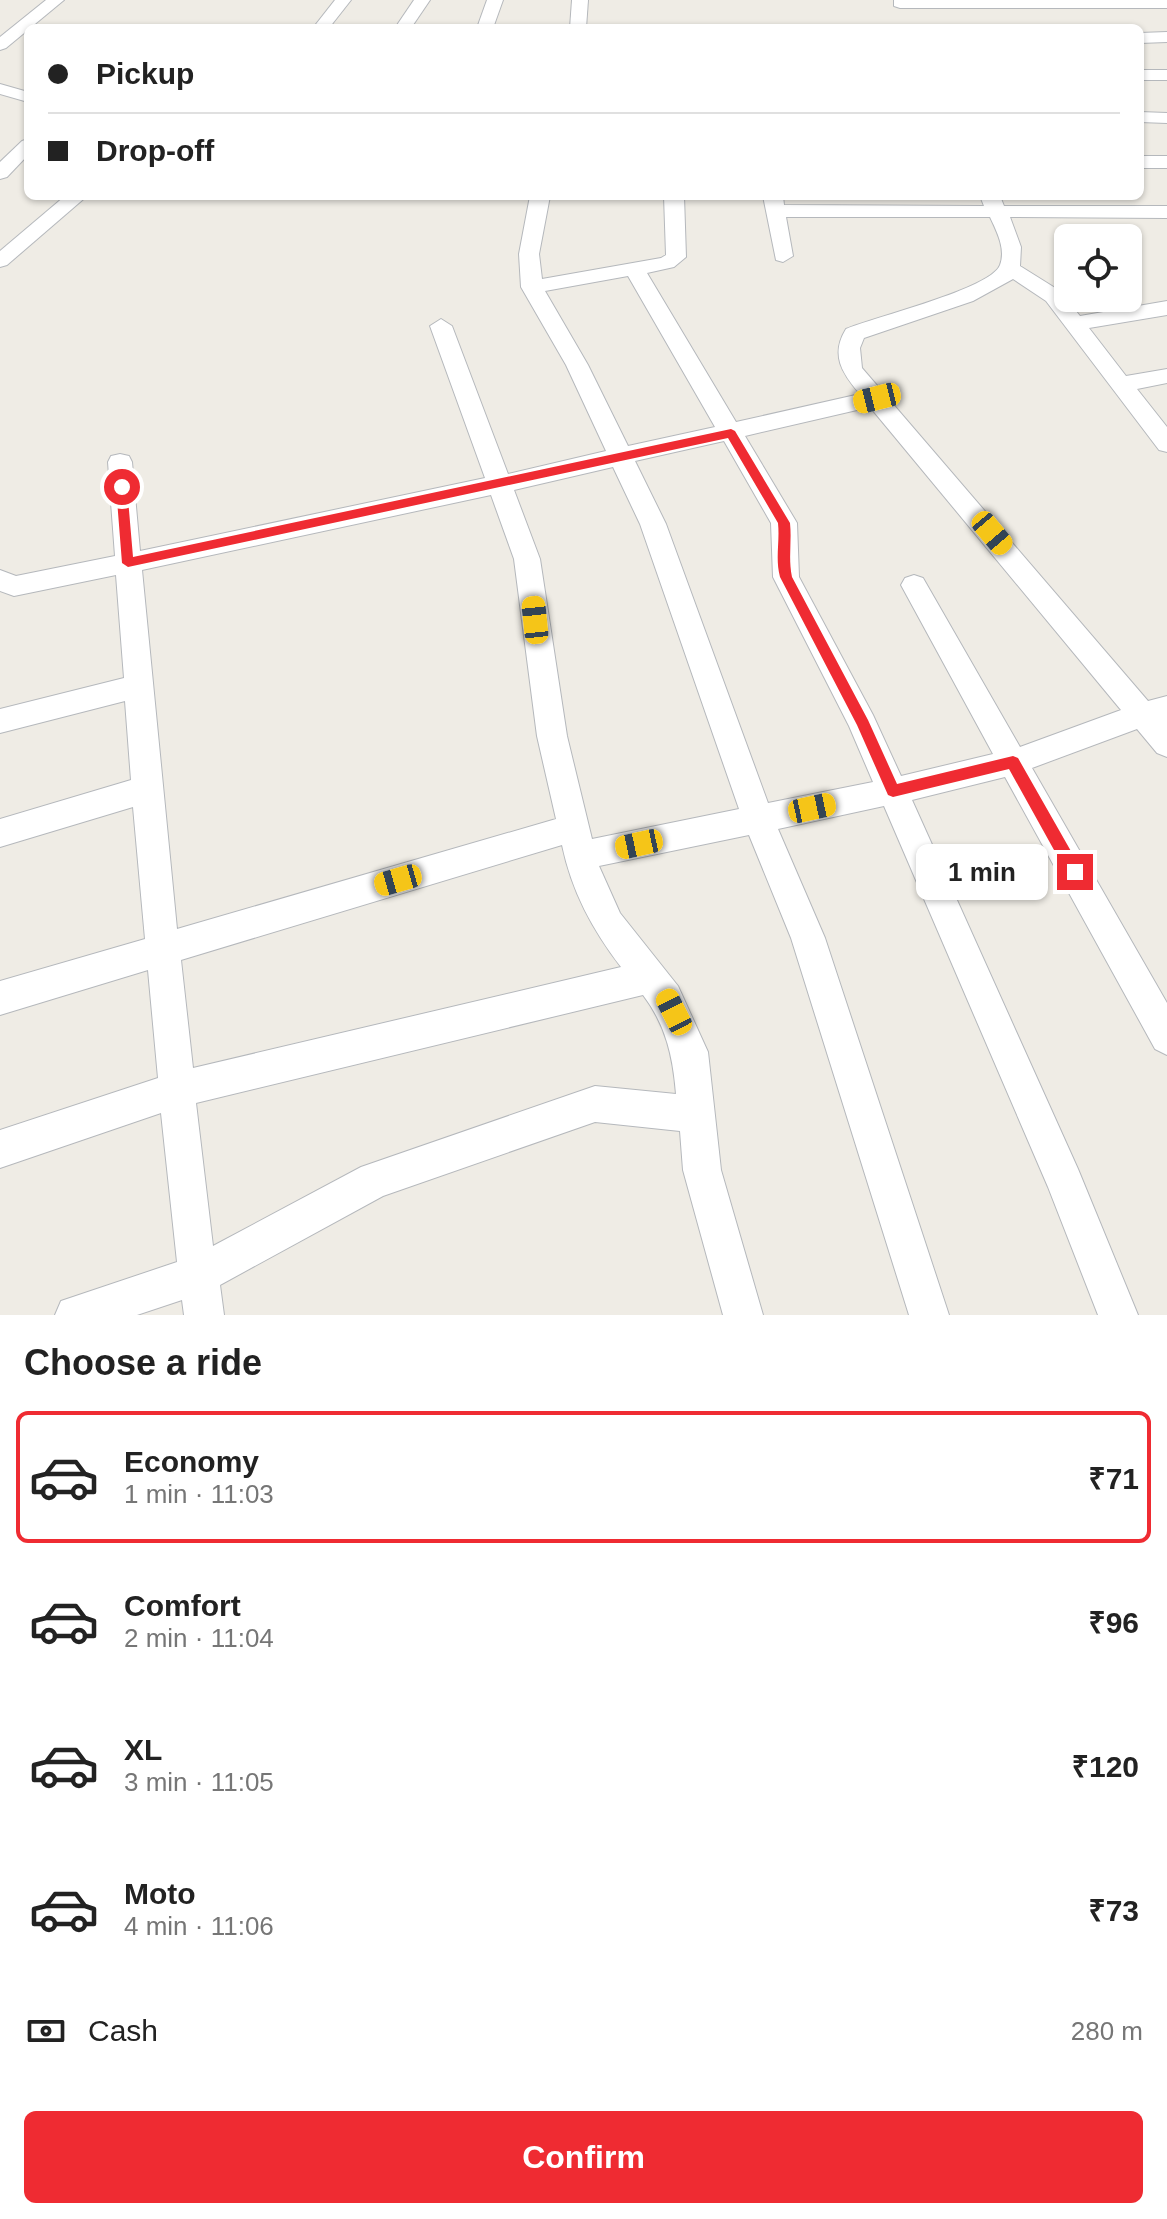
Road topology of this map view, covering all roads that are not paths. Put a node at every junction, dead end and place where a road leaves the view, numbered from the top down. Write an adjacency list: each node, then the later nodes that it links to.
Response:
1 (56, 0): 8 (street)
2 (343, 0): 9 (street)
3 (422, 0): 10 (street)
4 (495, 0): 11 (street)
5 (580, 0): 12 (street)
6 (1167, 3): 7 (street)
7 (901, 6)
8 (26, 24)
9 (324, 24)
10 (406, 24)
11 (486, 24)
12 (578, 24)
13 (24, 26): 16 (street)
14 (1167, 37): 15 (street)
15 (1144, 38)
16 (0, 45)
17 (1144, 75): 18 (street)
18 (1167, 75)
19 (0, 89): 20 (street)
20 (24, 96)
21 (1144, 117): 22 (street)
22 (1167, 118)
23 (24, 149): 26 (street)
24 (1144, 162): 25 (street)
25 (1167, 162)
26 (0, 173)
27 (72, 200): 34 (street)
28 (539, 200): 38 (street)
29 (674, 200): 35 (street)
30 (774, 204): 31 (street); 33 (street)
31 (993, 204): 32 (street); 36 (street)
32 (1167, 212)
33 (783, 256)
34 (0, 261)
35 (667, 263): 37 (street); 39 (street)
36 (1010, 268): 41 (street); 45 (street)
37 (635, 270): 38 (street); 39 (street)
38 (532, 287): 48 (street)
39 (653, 301): 46 (street)
40 (1167, 308): 41 (street)
41 (1075, 324): 44 (street)
42 (441, 326): 50 (street)
43 (1167, 376): 44 (street)
44 (1121, 384): 47 (street)
45 (877, 398): 46 (street); 55 (street)
46 (731, 433): 48 (street); 60 (street)
47 (1167, 444)
48 (619, 456): 50 (street); 61 (street)
49 (120, 462): 51 (street)
50 (500, 484): 51 (street); 63 (street)
51 (128, 563): 52 (street); 54 (street)
52 (0, 580)
53 (914, 585): 58 (street)
54 (138, 686): 56 (street); 59 (street)
55 (1155, 711): 57 (street); 58 (street)
56 (0, 721)
57 (1167, 744)
58 (1013, 762): 60 (street); 67 (street)
59 (147, 789): 62 (street); 64 (street)
60 (893, 791): 61 (street); 76 (street)
61 (758, 819): 63 (street); 75 (street)
62 (0, 833)
63 (576, 842): 64 (street); 65 (street)
64 (165, 949): 66 (street); 68 (street)
65 (650, 977): 68 (street); 69 (street)
66 (0, 998)
67 (1167, 1037)
68 (179, 1089): 70 (street); 71 (street)
69 (695, 1114): 71 (street); 74 (street)
70 (0, 1149)
71 (199, 1275): 72 (street); 73 (street)
72 (75, 1315)
73 (204, 1315)
74 (743, 1315)
75 (929, 1315)
76 (1118, 1315)

